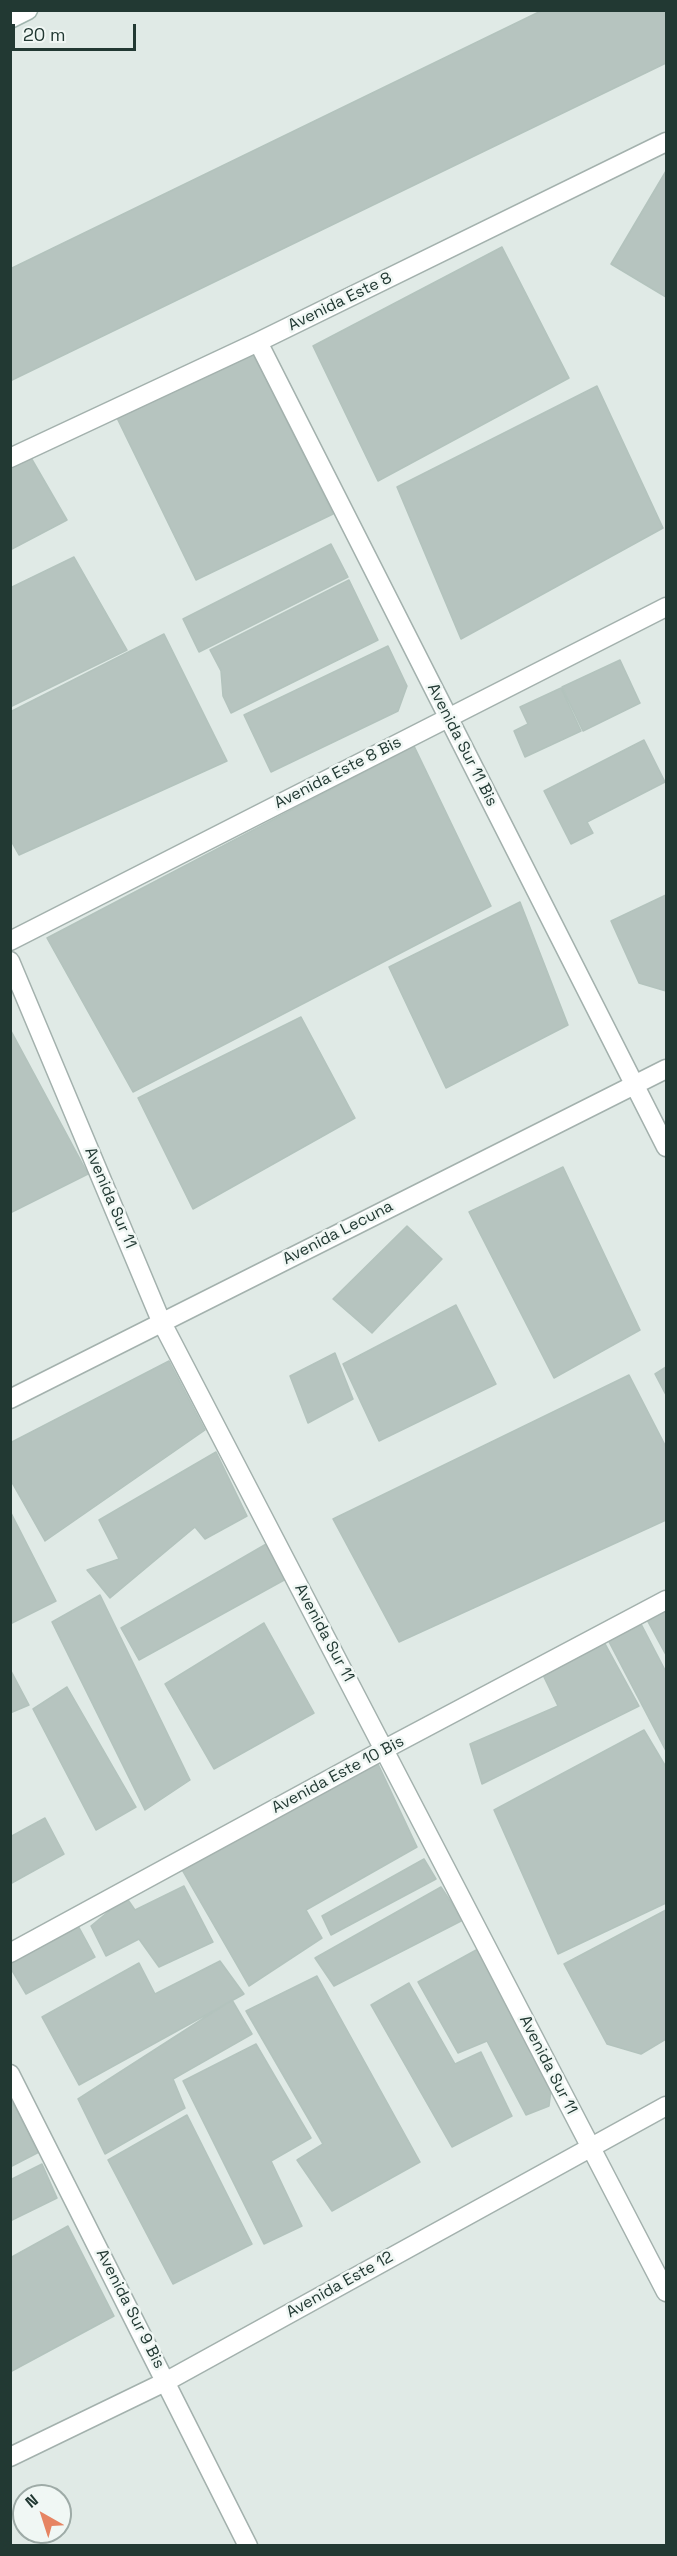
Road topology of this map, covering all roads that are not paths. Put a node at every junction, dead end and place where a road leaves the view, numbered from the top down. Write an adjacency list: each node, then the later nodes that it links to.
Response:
1 (28, 10): 2 (street)
2 (10, 19)
3 (666, 142): 4 (street, Avenida Este 8)
4 (258, 342): 5 (street, Avenida Este 8); 7 (street, Avenida Sur 11 Bis)
5 (10, 458)
6 (666, 607): 7 (street, Avenida Este 8 Bis)
7 (448, 716): 8 (street, Avenida Este 8 Bis); 11 (street, Avenida Sur 11 Bis)
8 (10, 941)
9 (10, 961): 13 (street, Avenida Sur 11)
10 (666, 1069): 11 (street, Avenida Lecuna)
11 (635, 1085): 12 (street, Avenida Sur 11 Bis); 13 (street, Avenida Lecuna)
12 (666, 1147)
13 (161, 1322): 14 (street, Avenida Lecuna); 16 (street, Avenida Sur 11)
14 (10, 1399)
15 (666, 1600): 16 (street, Avenida Este 10 Bis)
16 (385, 1749): 17 (street, Avenida Este 10 Bis); 20 (street, Avenida Sur 11)
17 (10, 1953)
18 (10, 2074): 22 (street, Avenida Sur 9 Bis)
19 (666, 2106): 20 (street, Avenida Este 12)
20 (590, 2147): 21 (street, Avenida Sur 11); 22 (street, Avenida Este 12)
21 (666, 2292)
22 (167, 2381): 23 (street, Avenida Este 12); 24 (street, Avenida Sur 9 Bis)
23 (10, 2457)
24 (248, 2546)

